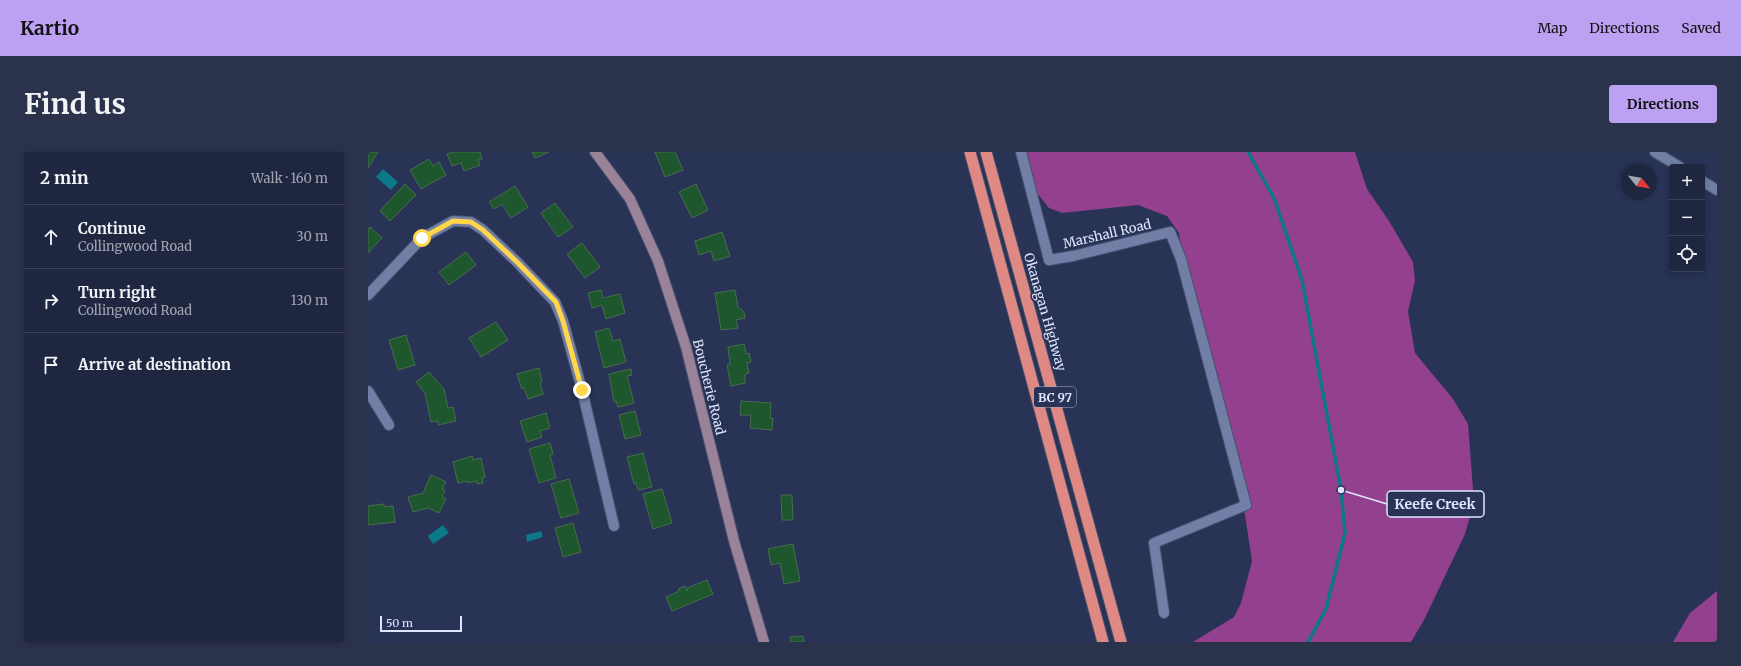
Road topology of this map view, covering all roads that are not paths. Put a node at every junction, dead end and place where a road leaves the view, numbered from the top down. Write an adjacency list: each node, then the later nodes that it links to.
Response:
1 (595, 152): 14 (main road, Boucherie Road)
2 (970, 152): 15 (highway, BC 97)
3 (986, 152): 16 (highway, Okanagan Highway / BC 97)
4 (1021, 152): 13 (street, Marshall Road)
5 (1655, 152): 6 (street)
6 (1675, 164)
7 (1705, 182): 8 (street)
8 (1717, 190)
9 (368, 294): 12 (street)
10 (368, 391): 11 (street)
11 (390, 425)
12 (614, 526)
13 (1164, 613)
14 (764, 642)
15 (1103, 642)
16 (1121, 642)

